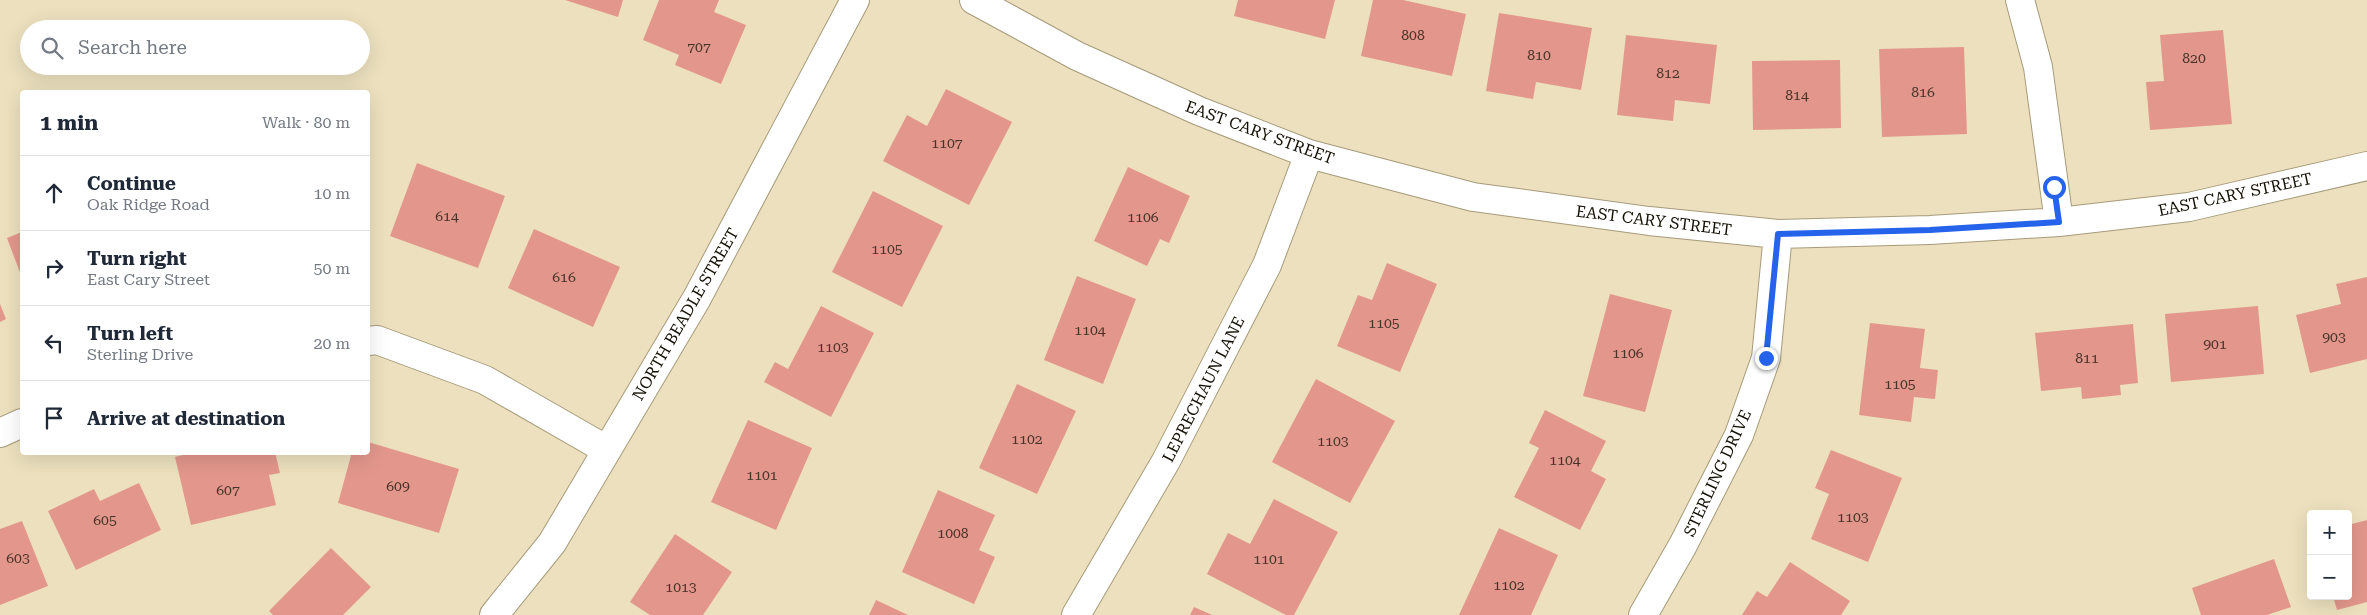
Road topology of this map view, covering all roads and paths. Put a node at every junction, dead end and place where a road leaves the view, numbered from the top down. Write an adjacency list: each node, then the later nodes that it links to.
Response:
1 (855, 0): 11 (street, NORTH BEADLE STREET)
2 (974, 0): 4 (street, EAST CARY STREET)
3 (2020, 0): 6 (street)
4 (1309, 154): 7 (street, EAST CARY STREET); 13 (street, LEPRECHAUN LANE)
5 (2367, 166): 6 (street, EAST CARY STREET)
6 (2059, 222): 7 (street, EAST CARY STREET)
7 (1778, 234): 14 (street, STERLING DRIVE)
8 (370, 341): 11 (street)
9 (20, 424): 10 (street)
10 (0, 433)
11 (607, 450): 12 (street, NORTH BEADLE STREET)
12 (494, 615)
13 (1076, 615)
14 (1643, 615)

